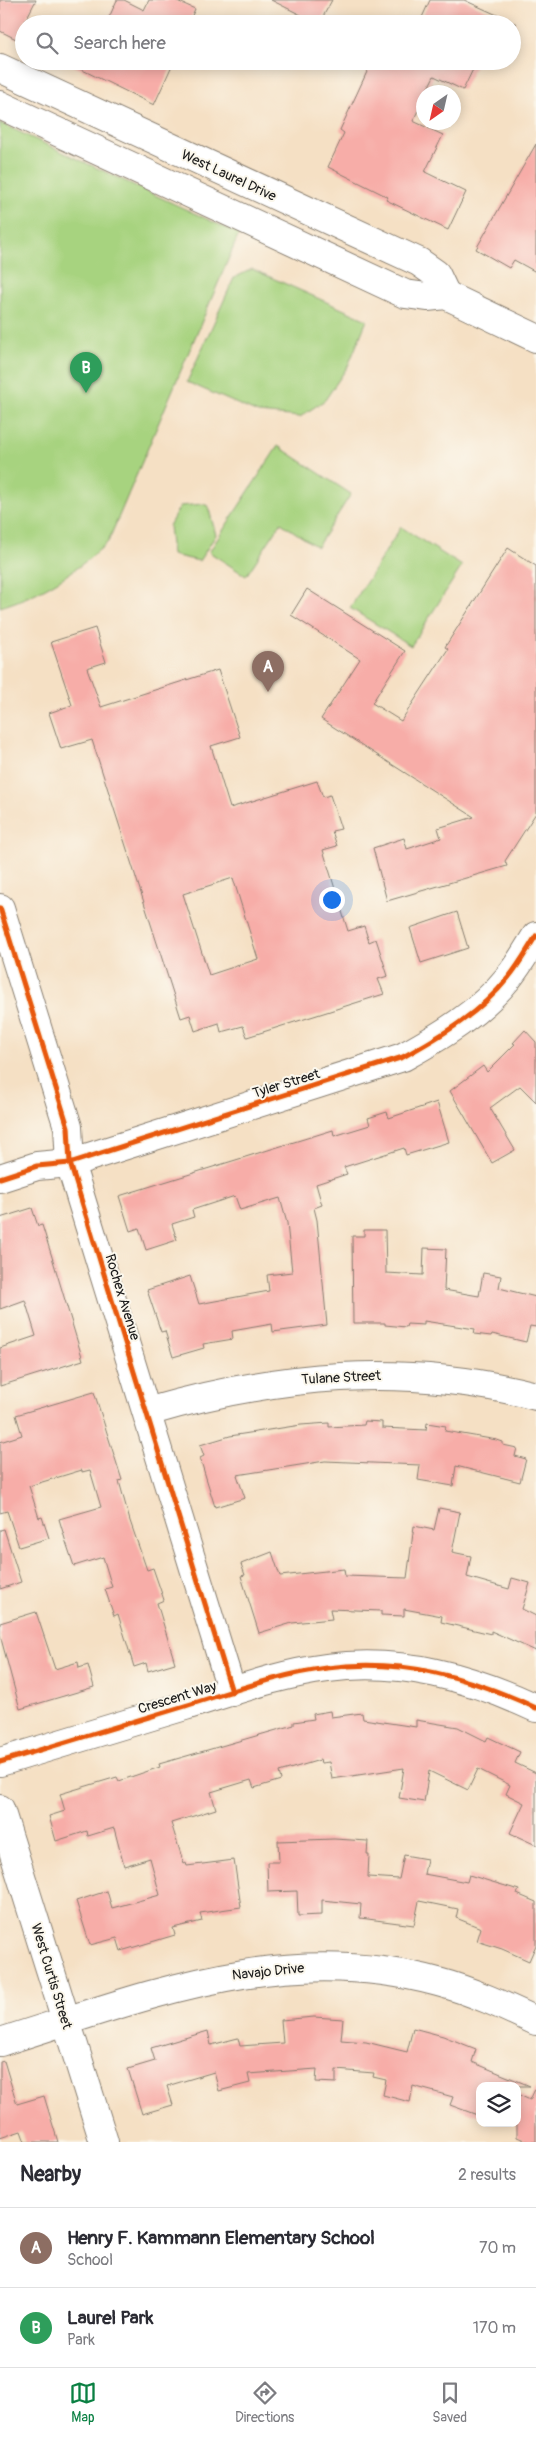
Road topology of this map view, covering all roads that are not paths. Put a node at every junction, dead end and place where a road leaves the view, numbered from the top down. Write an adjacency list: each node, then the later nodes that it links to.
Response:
1 (0, 68): 3 (street, West Laurel Drive)
2 (0, 105): 3 (street)
3 (446, 295): 4 (street)
4 (536, 338)
5 (0, 908): 7 (street, Rochex Avenue)
6 (536, 936): 7 (street, Tyler Street)
7 (70, 1163): 8 (street, Tyler Street); 10 (street, Rochex Avenue)
8 (0, 1178)
9 (536, 1396): 10 (street, Tulane Street)
10 (147, 1412): 11 (street, Rochex Avenue)
11 (232, 1692): 12 (street, Crescent Way); 13 (street, Crescent Way)
12 (536, 1708)
13 (0, 1762)
14 (0, 1809): 16 (street, West Curtis Street)
15 (536, 2020): 16 (street, Navajo Drive)
16 (66, 2021): 17 (street, Navajo Drive); 18 (street, West Curtis Street)
17 (0, 2042)
18 (104, 2142)

